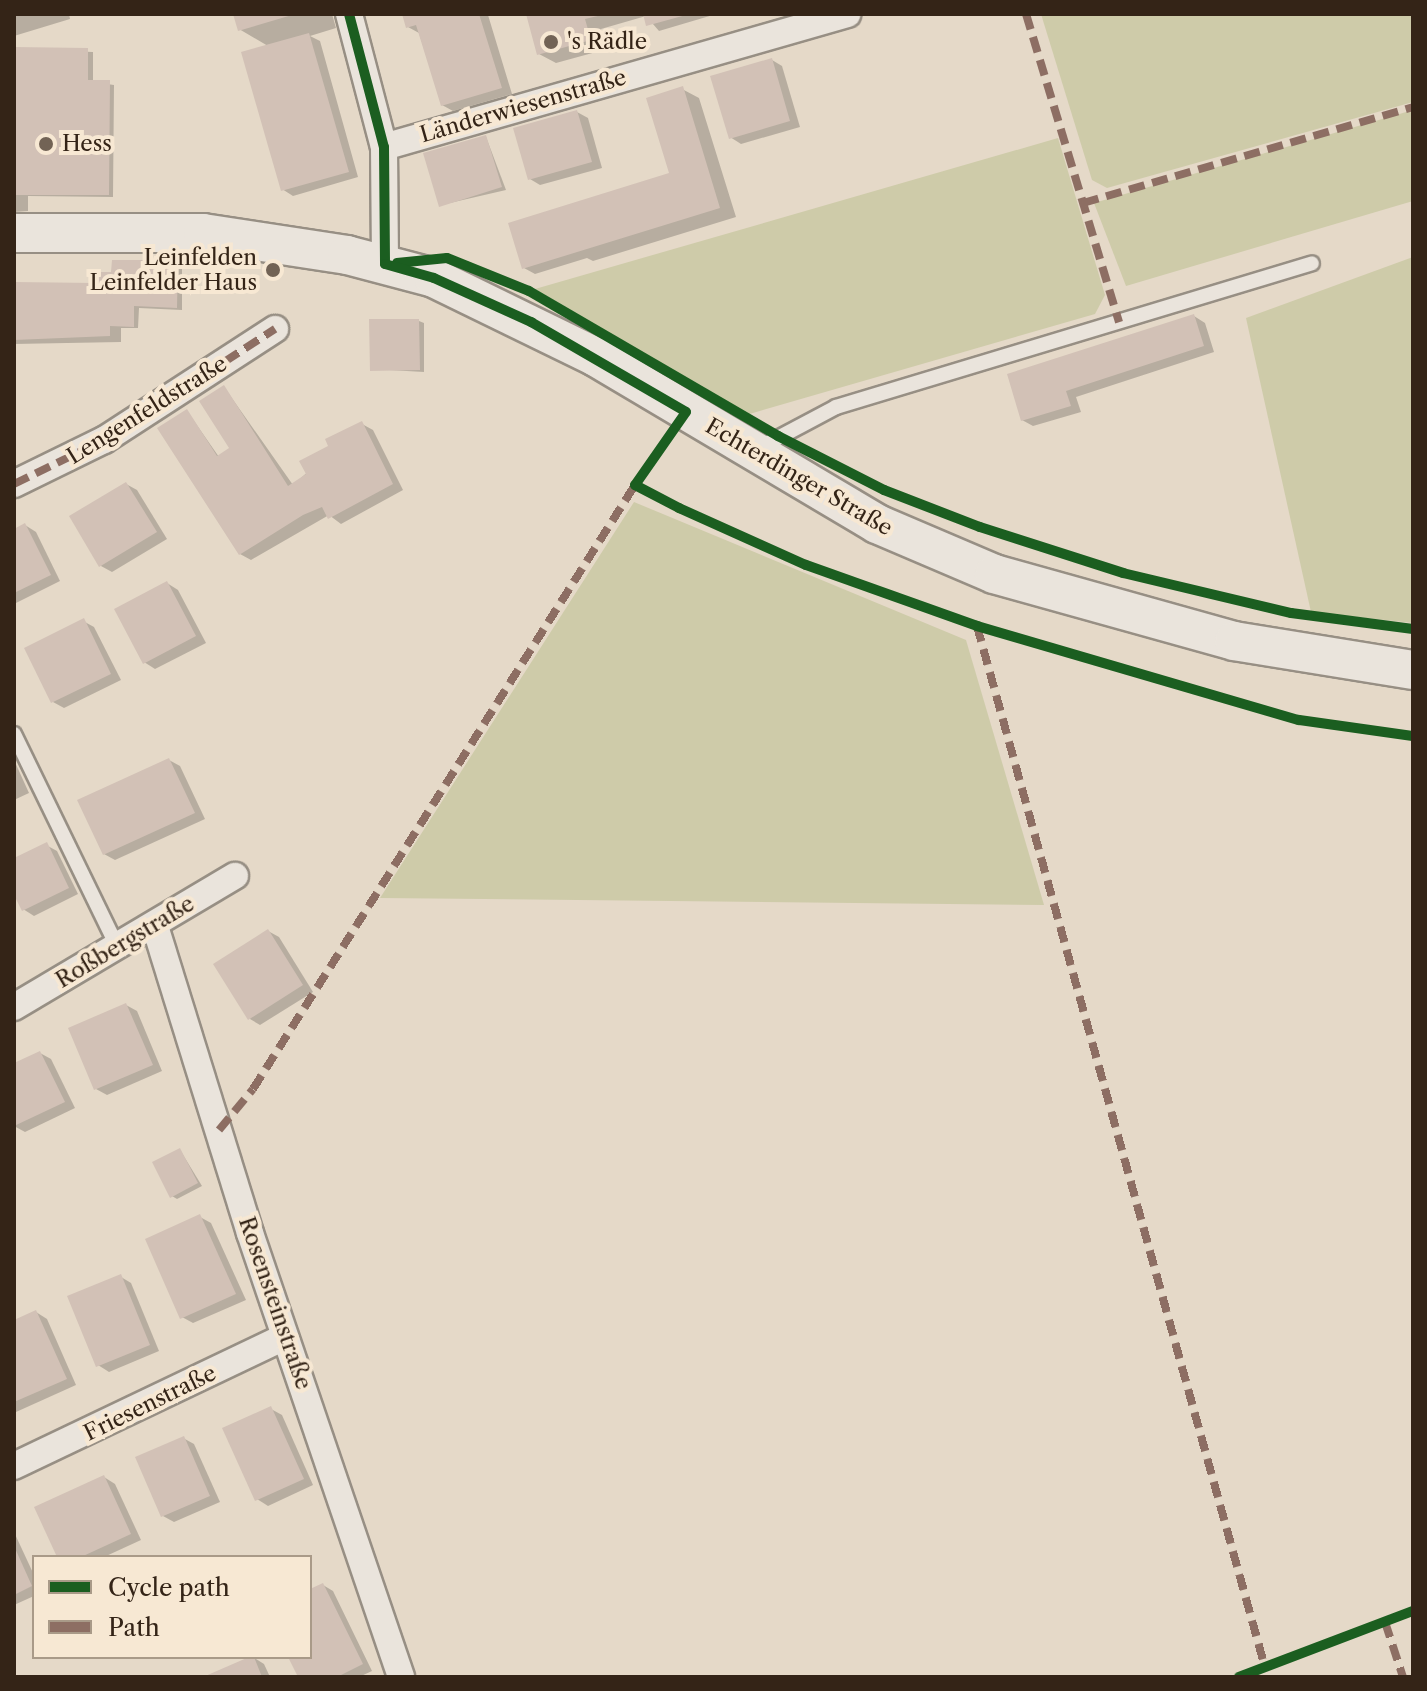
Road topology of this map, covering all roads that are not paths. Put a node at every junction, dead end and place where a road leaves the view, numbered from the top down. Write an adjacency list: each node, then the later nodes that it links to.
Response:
1 (349, 14): 3 (street)
2 (847, 14): 3 (street, Länderwiesenstraße)
3 (384, 147): 6 (street)
4 (14, 233): 6 (main road, Echterdinger Straße)
5 (1312, 263): 8 (lane)
6 (385, 264): 8 (main road, Echterdinger Straße)
7 (275, 329): 9 (street, Lengenfeldstraße)
8 (751, 452): 10 (main road, Echterdinger Straße)
9 (14, 484)
10 (1413, 670)
11 (14, 734): 14 (lane)
12 (235, 876): 13 (street, Roßbergstraße)
13 (155, 926): 14 (street, Roßbergstraße); 16 (street, Rosensteinstraße)
14 (118, 948): 15 (street, Roßbergstraße)
15 (15, 1005)
16 (285, 1337): 17 (street, Friesenstraße); 18 (street, Rosensteinstraße)
17 (14, 1466)
18 (401, 1677)

